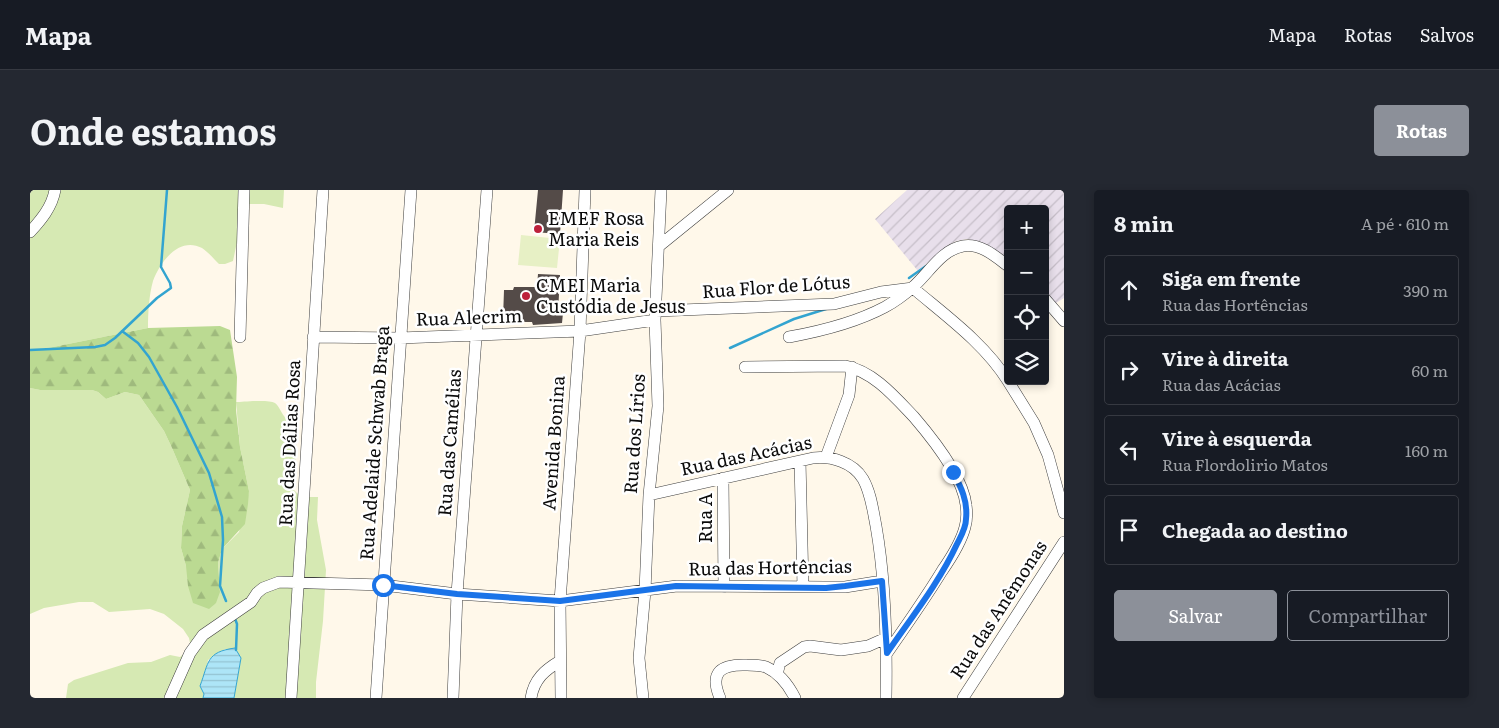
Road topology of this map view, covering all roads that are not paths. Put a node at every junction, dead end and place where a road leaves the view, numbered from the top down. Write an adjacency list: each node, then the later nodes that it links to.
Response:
1 (55, 190): 9 (street)
2 (244, 190): 18 (street)
3 (323, 190): 19 (street, Rua das Dálias Rosa)
4 (411, 190): 21 (street, Rua Adelaide Schwab Braga)
5 (487, 190): 17 (street, Rua das Camélias)
6 (585, 190): 16 (street, Avenida Bonina)
7 (661, 190): 10 (street, Rua dos Lírios)
8 (728, 190): 10 (street)
9 (30, 232)
10 (658, 246): 14 (street, Rua dos Lírios)
11 (1004, 263): 12 (street)
12 (913, 288): 14 (street, Rua Flor de Lótus); 20 (street); 24 (street)
13 (1049, 304): 15 (street)
14 (656, 316): 16 (street, Rua Alecrim); 29 (street, Rua dos Lírios)
15 (1064, 321)
16 (580, 331): 17 (street, Rua Alecrim); 39 (street, Avenida Bonina)
17 (476, 335): 21 (street, Rua Alecrim); 38 (street, Rua das Camélias)
18 (240, 337)
19 (313, 337): 21 (street, Rua Alecrim); 33 (street, Rua das Dálias Rosa)
20 (790, 337)
21 (400, 338): 34 (street, Rua Adelaide Schwab Braga)
22 (745, 366): 23 (street)
23 (852, 367): 26 (street); 41 (street)
24 (1004, 374)
25 (1010, 385): 30 (street)
26 (826, 457): 27 (street, Rua das Acácias); 32 (street, Rua das Acácias)
27 (800, 461): 28 (street, Rua das Acácias); 36 (street)
28 (724, 478): 29 (street, Rua das Acácias); 35 (street, Rua A)
29 (649, 495): 37 (street, Rua dos Lírios)
30 (1064, 513)
31 (1064, 542): 54 (street, Rua das Anêmonas)
32 (882, 581): 36 (street, Rua das Hortências); 40 (street, Rua das Acácias)
33 (300, 582): 34 (street, Rua das Hortências); 44 (street, Rua das Hortências); 45 (street, Rua das Dálias Rosa)
34 (383, 585): 38 (street, Rua das Hortências); 46 (street, Rua Adelaide Schwab Braga)
35 (724, 587): 36 (street, Rua das Hortências); 37 (street, Rua das Hortências)
36 (803, 587)
37 (645, 591): 39 (street, Rua das Hortências); 50 (street, Rua dos Lírios)
38 (457, 594): 39 (street, Rua das Hortências); 47 (street, Rua das Camélias)
39 (560, 601): 42 (street, Avenida Bonina)
40 (886, 638): 41 (street, Rua das Acácias); 43 (street)
41 (887, 653): 53 (street, Rua das Acácias)
42 (560, 661): 48 (street); 49 (street, Avenida Bonina)
43 (777, 674): 51 (street); 52 (street)
44 (170, 698)
45 (292, 698)
46 (376, 698)
47 (453, 698)
48 (531, 698)
49 (561, 698)
50 (643, 698)
51 (720, 698)
52 (795, 698)
53 (886, 698)
54 (963, 698)

